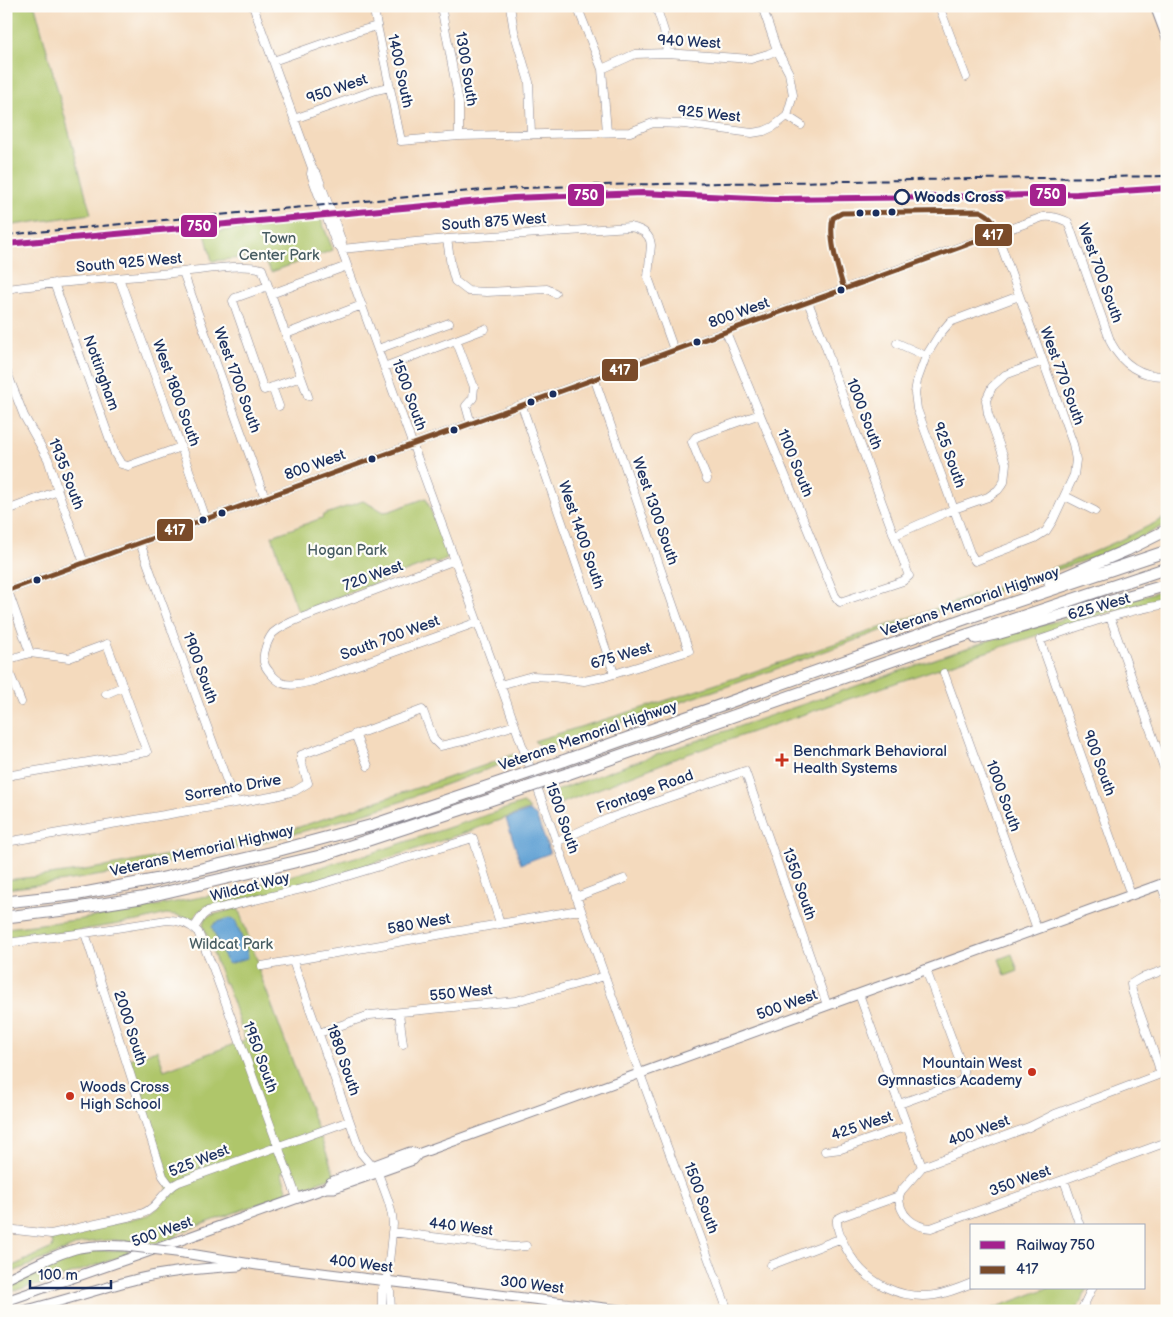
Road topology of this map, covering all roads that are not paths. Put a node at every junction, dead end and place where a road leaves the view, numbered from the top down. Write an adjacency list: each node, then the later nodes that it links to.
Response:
1 (253, 6): 16 (street, 1500 South)
2 (373, 6): 12 (street, 1400 South)
3 (441, 6): 25 (street, 1300 South)
4 (510, 6): 24 (street)
5 (577, 6): 17 (street)
6 (656, 6): 15 (street)
7 (762, 6): 14 (street)
8 (939, 6): 18 (street)
9 (1155, 6): 13 (main road)
10 (1165, 6): 11 (main road)
11 (1167, 10)
12 (377, 26): 16 (street); 19 (street, 1400 South)
13 (1167, 38)
14 (777, 50): 15 (street, 940 West); 20 (street)
15 (667, 53): 17 (street, 940 West)
16 (273, 61): 21 (street, 1500 South)
17 (602, 69): 23 (street)
18 (966, 77)
19 (390, 87): 21 (street, 950 West); 25 (street, 1400 South)
20 (787, 116): 22 (street); 23 (street, 925 West)
21 (294, 119): 29 (street, 1500 South)
22 (801, 125)
23 (604, 132): 24 (street, 925 West)
24 (531, 135): 25 (street)
25 (459, 136)
26 (1058, 217): 27 (street, 800 West); 52 (street, West 700 South)
27 (997, 234): 37 (street, West 770 South); 38 (street, 800 West)
28 (447, 238): 29 (street, South 875 West); 36 (street); 47 (street, South 875 West)
29 (341, 249): 30 (street, 1500 South)
30 (347, 266): 35 (street); 39 (street, 1500 South)
31 (183, 272): 32 (street, South 925 West); 35 (street, South 925 West); 66 (street, West 1700 South)
32 (119, 278): 33 (street, South 925 West); 62 (street, West 1800 South)
33 (54, 283): 34 (street, South 925 West); 62 (street, Nottingham)
34 (6, 289)
35 (270, 290): 43 (street); 55 (street)
36 (555, 293)
37 (1019, 296): 48 (street, 925 South); 49 (street, West 770 South)
38 (808, 302): 42 (street, 800 West); 72 (street, 1000 South)
39 (362, 305): 43 (street); 46 (street, 1500 South)
40 (449, 323): 46 (street)
41 (485, 329): 44 (street)
42 (726, 332): 47 (street, 800 West); 59 (street, 1100 South)
43 (286, 334): 53 (street)
44 (456, 340): 50 (street); 60 (street)
45 (897, 343): 48 (street)
46 (378, 349): 50 (street, 1500 South)
47 (674, 350): 54 (street, 800 West)
48 (926, 356): 68 (street, 925 South)
49 (1043, 361): 65 (street, West 770 South); 68 (street)
50 (384, 367): 61 (street, 1500 South)
51 (6, 370): 64 (street, 1935 South)
52 (1167, 376)
53 (301, 377): 55 (street); 56 (street)
54 (595, 380): 58 (street, 800 West); 88 (street, West 1300 South)
55 (272, 387): 57 (street)
56 (308, 396)
57 (279, 406)
58 (522, 406): 60 (street, 800 West); 92 (street, West 1400 South)
59 (760, 414): 63 (street); 79 (street, 1100 South)
60 (471, 424): 61 (street, 800 West)
61 (413, 445): 66 (street, 800 West); 75 (street, 1500 South)
62 (181, 446): 70 (street, West 1800 South)
63 (707, 479)
64 (58, 491): 67 (street); 77 (street, 1935 South)
65 (1065, 496): 69 (street); 76 (street, West 770 South)
66 (265, 498): 70 (street, 800 West)
67 (6, 507)
68 (954, 509): 72 (street); 76 (street, 925 South)
69 (1094, 510)
70 (206, 519): 73 (street, 800 West)
71 (1167, 530): 84 (highway)
72 (894, 535): 79 (street, 1000 South)
73 (140, 543): 77 (street, 800 West); 105 (street, 1900 South)
74 (1167, 551): 84 (highway, Veterans Memorial Highway)
75 (455, 560): 85 (street, 1500 South); 94 (street, 720 West)
76 (976, 561)
77 (84, 563): 81 (street, 800 West)
78 (1167, 568): 87 (highway, Veterans Memorial Highway)
79 (909, 576)
80 (1167, 585): 87 (highway)
81 (7, 591): 89 (street)
82 (1167, 604): 83 (street, 625 West)
83 (1110, 617): 86 (street, 625 West); 104 (street)
84 (967, 618): 113 (highway, Veterans Memorial Highway, bridge)
85 (478, 622): 94 (street, South 700 West); 95 (street, 1500 South)
86 (1040, 640): 110 (street, 900 South)
87 (931, 647): 115 (highway, Veterans Memorial Highway, bridge)
88 (689, 651): 92 (street, 675 West)
89 (30, 653): 90 (street); 96 (street)
90 (6, 660)
91 (6, 664): 98 (street)
92 (614, 673): 95 (street, 675 West)
93 (944, 673): 118 (street, 1000 South)
94 (313, 681)
95 (500, 685): 99 (street, 1500 South)
96 (122, 687): 97 (street); 103 (street)
97 (106, 694)
98 (21, 702)
99 (515, 725): 100 (street, Sorrento Drive); 107 (street, 1500 South)
100 (355, 734): 101 (street); 105 (street, Sorrento Drive)
101 (368, 766)
102 (745, 771): 107 (street, Frontage Road); 127 (street, 1350 South)
103 (6, 776)
104 (1167, 776)
105 (235, 803): 106 (street, Sorrento Drive)
106 (6, 842)
107 (556, 842): 111 (street, 1500 South)
108 (624, 879): 111 (street)
109 (1164, 883): 110 (main road, 500 West); 112 (street)
110 (1131, 895): 118 (main road, 500 West)
111 (576, 897): 114 (street, 1500 South)
112 (1167, 901)
113 (6, 902)
114 (581, 911): 116 (street, 580 West); 125 (street, 1500 South)
115 (6, 916)
116 (500, 924): 117 (street, Wildcat Way); 121 (street, 580 West)
117 (194, 928): 119 (street); 136 (street, 1950 South)
118 (1037, 929): 124 (main road, 500 West)
119 (85, 933): 120 (street); 141 (street, 2000 South)
120 (6, 943)
121 (293, 961): 122 (street, 580 West); 129 (street, 1880 South)
122 (262, 966)
123 (1167, 968): 138 (street, 400 West)
124 (926, 970): 126 (main road, 500 West); 132 (street, 425 West)
125 (605, 976): 128 (street, 550 West); 131 (street, 1500 South)
126 (859, 994): 127 (main road, 500 West); 132 (street)
127 (827, 1005): 131 (main road, 500 West)
128 (399, 1013): 129 (street, 550 West); 130 (street)
129 (319, 1033): 133 (street, 1880 South)
130 (403, 1044)
131 (640, 1073): 139 (main road, 500 West); 161 (street, 1500 South)
132 (899, 1104): 134 (street)
133 (349, 1121): 136 (street, 525 West); 139 (street, 1880 South)
134 (907, 1126): 137 (street, 425 West); 138 (street)
135 (1167, 1142): 140 (street, 350 West)
136 (278, 1146): 141 (street, 525 West); 143 (street, 1950 South)
137 (825, 1151)
138 (922, 1167): 142 (street, 400 West)
139 (375, 1169): 143 (main road, 500 West); 146 (street, 1880 South)
140 (1064, 1180): 142 (street, 350 West); 144 (street)
141 (171, 1187): 145 (street, 525 West)
142 (899, 1196): 147 (street)
143 (297, 1198): 156 (main road, 500 West)
144 (1079, 1224)
145 (6, 1229)
146 (392, 1232): 148 (street, 440 West); 152 (street, 1880 South)
147 (842, 1238): 150 (street); 153 (street)
148 (526, 1246)
149 (257, 1265): 151 (main road, bridge); 152 (main road, 400 West); 157 (main road)
150 (771, 1265)
151 (6, 1278)
152 (387, 1282): 154 (main road, 400 West); 158 (street); 159 (street)
153 (970, 1284)
154 (461, 1290): 160 (main road, 300 West)
155 (1091, 1290): 162 (street)
156 (6, 1301)
157 (22, 1311)
158 (382, 1311)
159 (391, 1311)
160 (628, 1311)
161 (728, 1311)
162 (1081, 1311)

